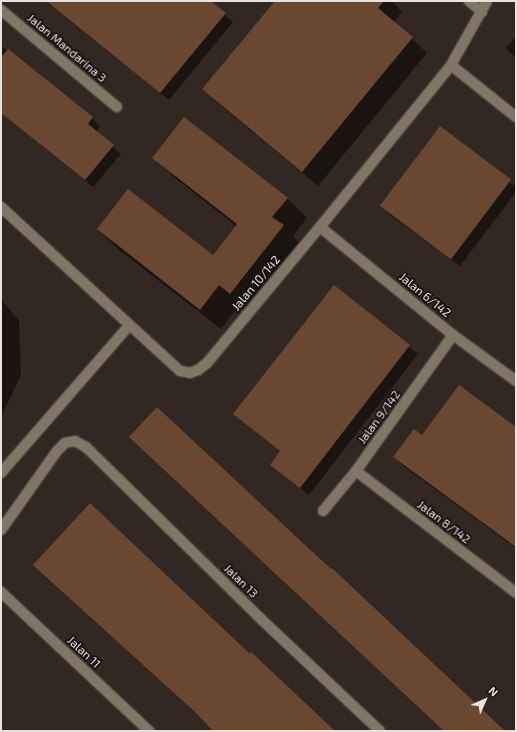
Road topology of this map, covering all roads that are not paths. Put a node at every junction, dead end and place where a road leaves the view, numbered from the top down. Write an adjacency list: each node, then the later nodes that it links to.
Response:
1 (469, 1): 4 (street)
2 (487, 1): 4 (street, Jalan 10/142)
3 (1, 10): 6 (street, Jalan Mandarina 3)
4 (482, 12): 5 (street, Jalan 10/142)
5 (451, 65): 7 (street); 9 (street, Jalan 10/142)
6 (117, 107)
7 (516, 116)
8 (1, 206): 10 (street, Jalan 10/142)
9 (320, 227): 10 (street, Jalan 10/142); 11 (street, Jalan 6/142)
10 (129, 326): 14 (street)
11 (453, 335): 12 (street, Jalan 6/142); 13 (street, Jalan 9/142)
12 (516, 381)
13 (356, 472): 15 (street, Jalan 9/142); 18 (street, Jalan 8/142)
14 (1, 473)
15 (323, 511)
16 (1, 530): 20 (street, Jalan 13)
17 (1, 592): 19 (street, Jalan 11)
18 (516, 593)
19 (149, 731)
20 (380, 731)

